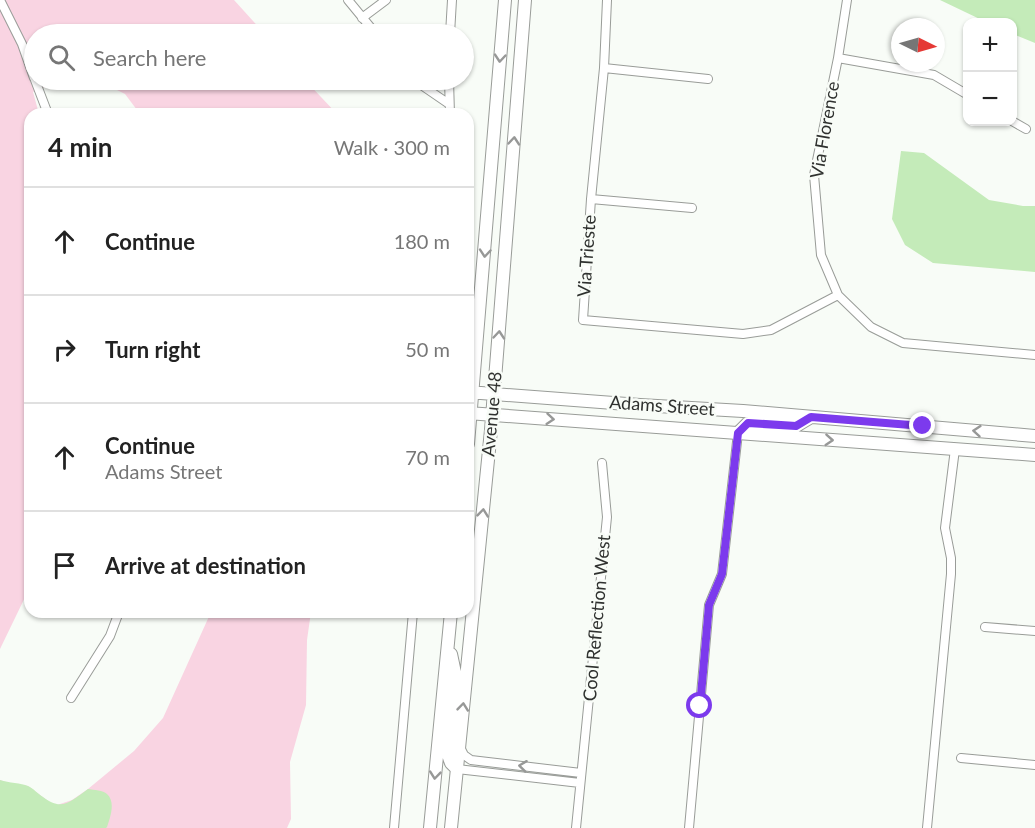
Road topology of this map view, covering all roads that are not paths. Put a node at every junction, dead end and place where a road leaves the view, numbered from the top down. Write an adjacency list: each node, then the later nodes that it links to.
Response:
1 (0, 0): 12 (street)
2 (348, 0): 9 (street)
3 (386, 0): 9 (street)
4 (452, 0): 11 (street)
5 (505, 0): 29 (main road, Avenue 48, one-way to 29)
6 (525, 0): 31 (main road, Avenue 48, one-way to 6)
7 (608, 0): 14 (street, Via Trieste)
8 (847, 0): 13 (street, Via Florence)
9 (362, 18): 10 (street)
10 (367, 24)
11 (451, 24)
12 (24, 50)
13 (838, 58): 19 (street); 27 (street, Via Florence)
14 (604, 68): 15 (street); 25 (street, Via Trieste)
15 (708, 79)
16 (39, 90): 21 (street)
17 (429, 90): 20 (street)
18 (449, 90): 20 (street)
19 (963, 92)
20 (449, 104): 22 (street)
21 (46, 108)
22 (449, 108)
23 (1017, 124): 24 (street)
24 (1026, 129)
25 (591, 199): 26 (street); 27 (street, Via Trieste)
26 (692, 208)
27 (838, 295): 28 (street, Via Florence)
28 (1035, 355)
29 (474, 357)
30 (474, 392): 31 (main road, Adams Street)
31 (494, 393): 33 (main road, Avenue 48); 34 (main road, Adams Street)
32 (474, 413): 33 (main road, Adams Street)
33 (492, 414): 35 (main road, Adams Street, one-way to 35); 40 (main road, Avenue 48, one-way to 33)
34 (811, 417): 35 (main road); 36 (main road, Adams Street, one-way to 34)
35 (738, 433): 37 (main road, Adams Street, one-way to 37); 59 (street)
36 (1035, 436)
37 (955, 449): 38 (main road, Adams Street); 60 (street)
38 (1035, 455)
39 (602, 463): 53 (street, Cool Reflection West)
40 (474, 595)
41 (117, 618): 48 (street)
42 (412, 618): 55 (street)
43 (451, 618): 47 (main road)
44 (472, 618): 49 (main road, Avenue 48, one-way to 44)
45 (985, 627): 46 (street)
46 (1035, 631)
47 (449, 641): 52 (main road); 56 (main road, one-way to 56)
48 (71, 698)
49 (459, 746): 52 (main road, Avenue 48); 53 (street, one-way to 49)
50 (961, 758): 51 (street)
51 (1035, 765)
52 (457, 769): 54 (street); 57 (main road, Avenue 48)
53 (581, 773): 54 (street, Cool Reflection West)
54 (580, 783): 58 (street, Cool Reflection West)
55 (394, 828)
56 (430, 828)
57 (451, 828)
58 (576, 828)
59 (689, 828)
60 (927, 828)

